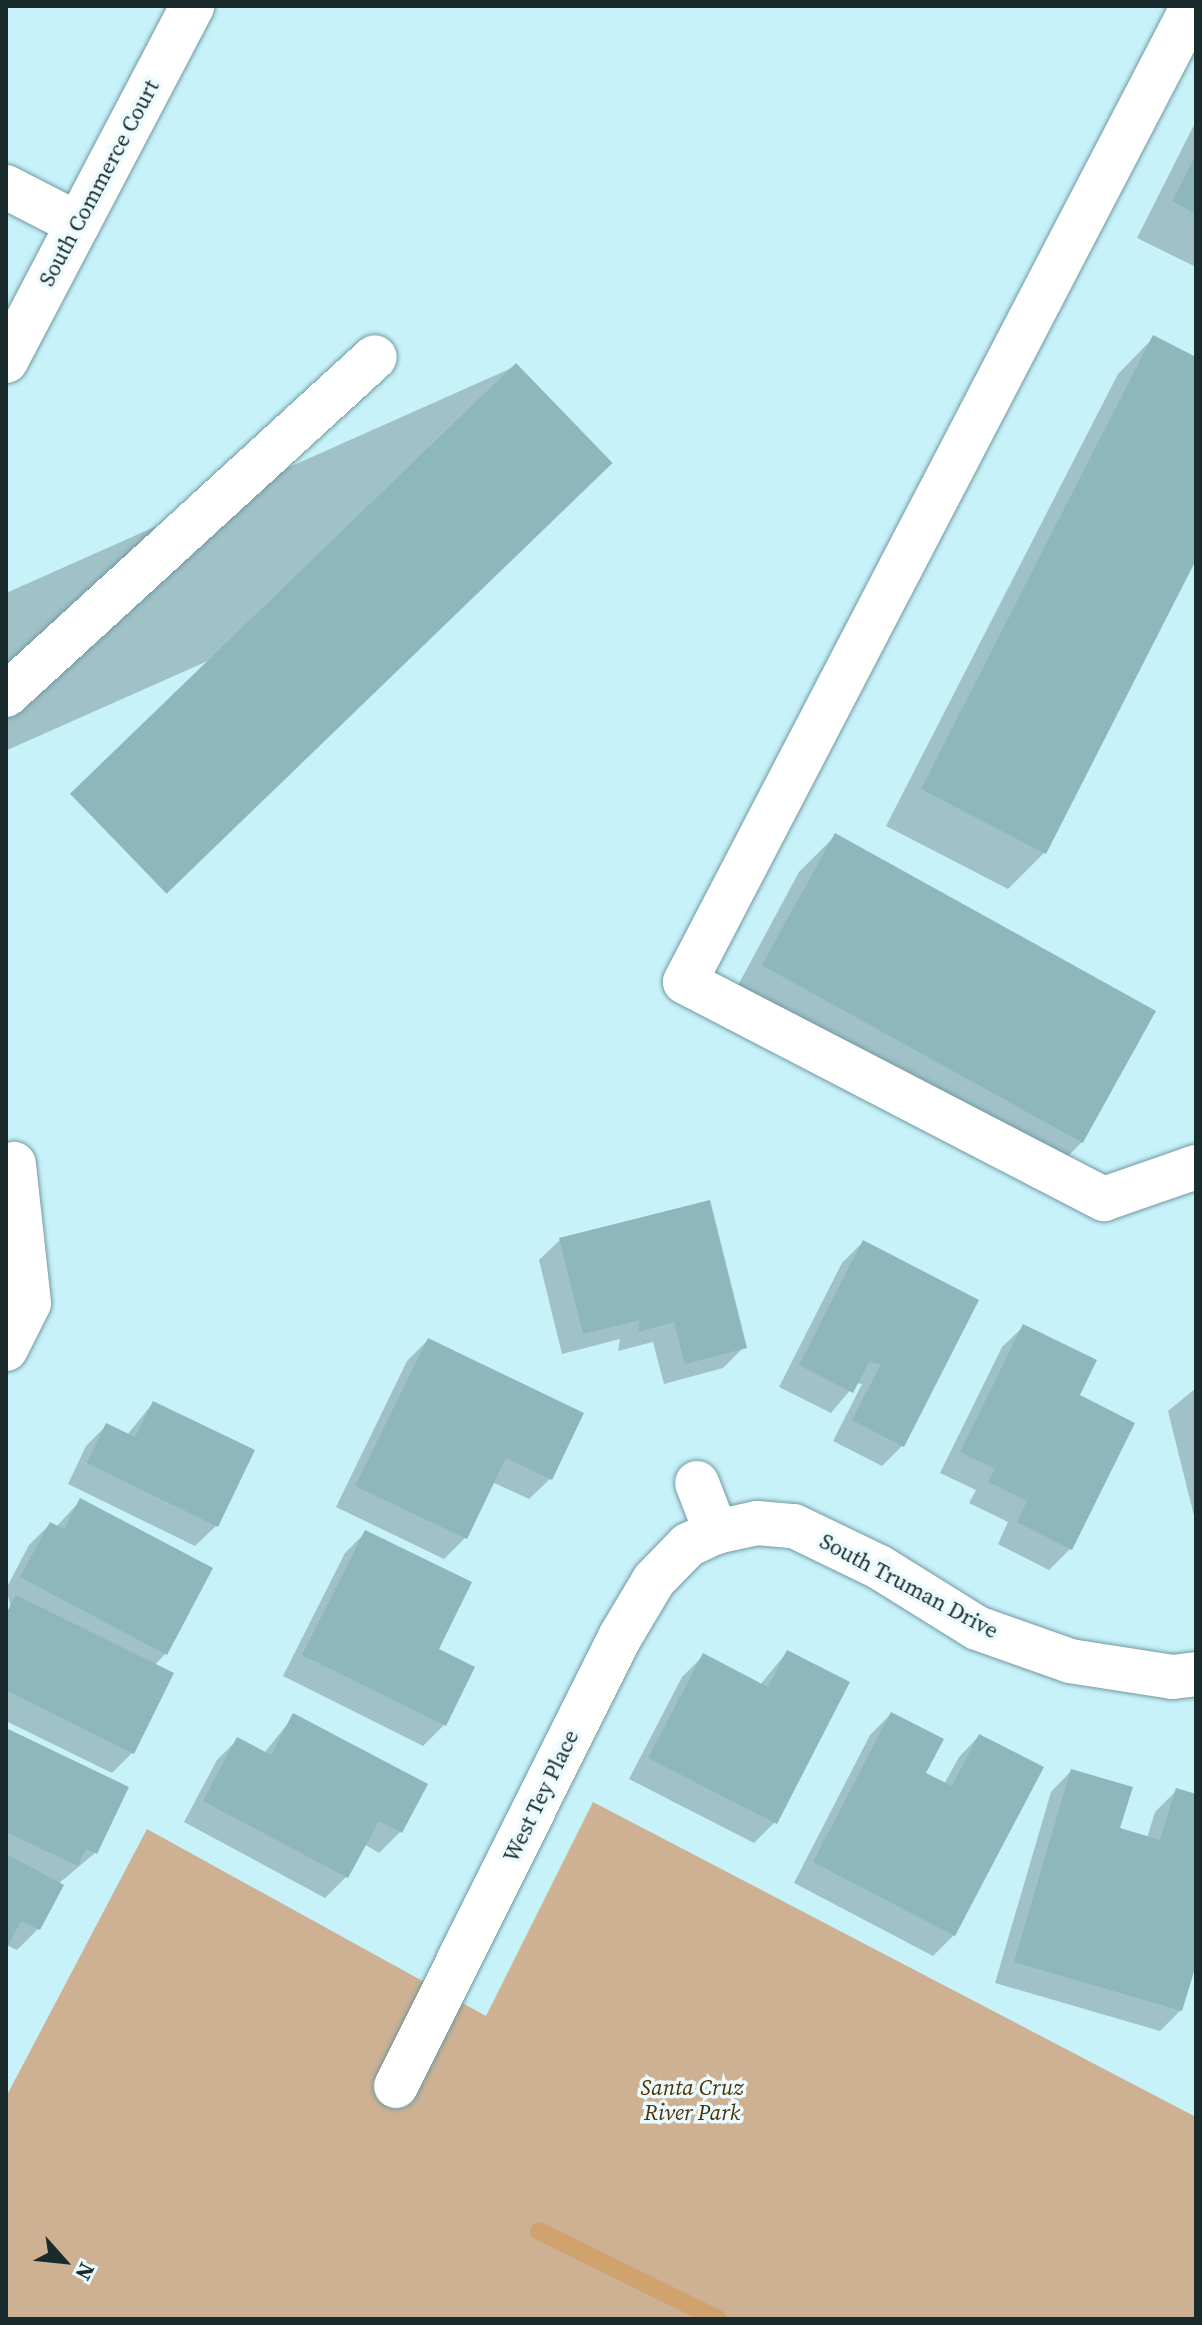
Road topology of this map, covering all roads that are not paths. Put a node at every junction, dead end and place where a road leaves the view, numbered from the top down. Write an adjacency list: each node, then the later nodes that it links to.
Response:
1 (192, 6): 4 (street, South Commerce Court)
2 (1193, 6): 9 (street)
3 (6, 187): 4 (street)
4 (78, 224): 6 (street, South Commerce Court)
5 (375, 357): 7 (street)
6 (6, 361)
7 (6, 695)
8 (14, 1164): 10 (street)
9 (1196, 1167)
10 (6, 1349)
11 (697, 1483): 12 (street)
12 (716, 1532): 13 (street, South Truman Drive); 14 (street, West Tey Place)
13 (1196, 1674)
14 (396, 2086)

